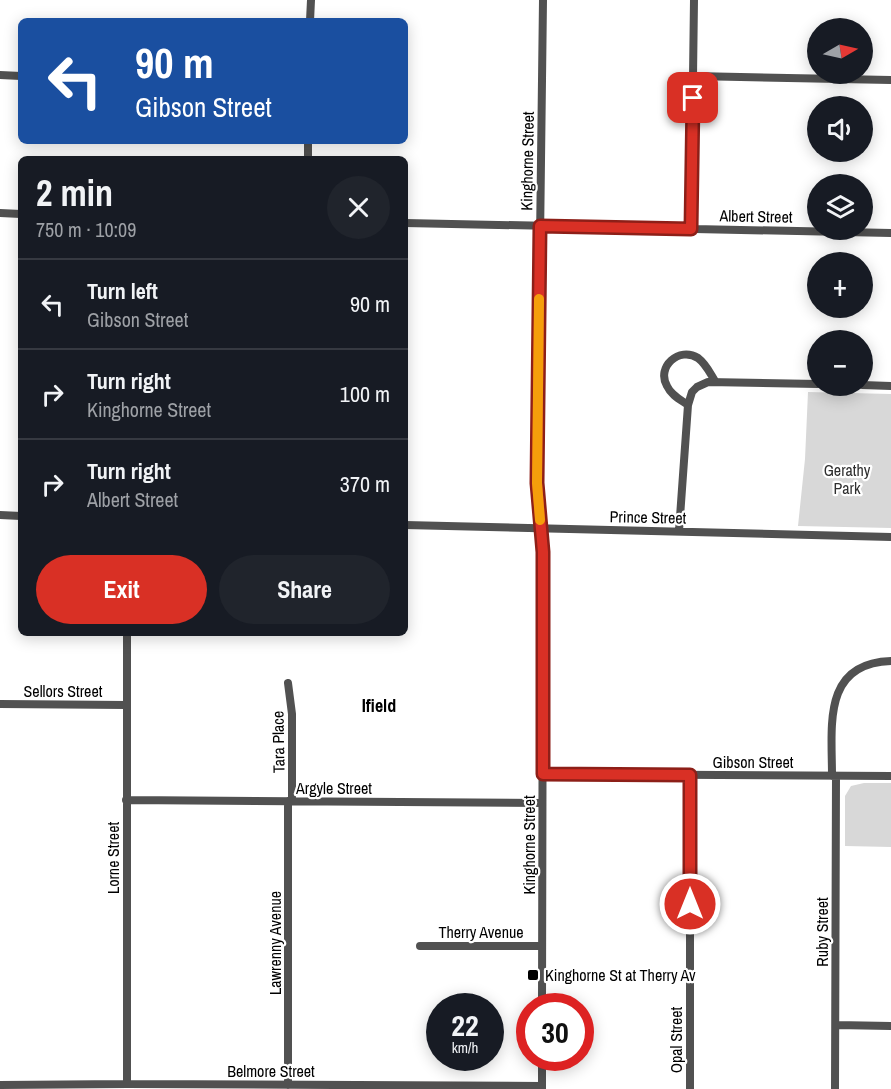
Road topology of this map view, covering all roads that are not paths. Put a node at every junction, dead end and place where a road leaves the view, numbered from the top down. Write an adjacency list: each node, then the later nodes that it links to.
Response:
1 (311, 0): 4 (street)
2 (543, 0): 12 (street, Kinghorne Street)
3 (694, 0): 7 (street)
4 (310, 18)
5 (0, 75): 6 (street)
6 (18, 76)
7 (693, 76): 8 (street); 13 (street)
8 (891, 80)
9 (0, 213): 10 (street)
10 (18, 214)
11 (408, 223): 12 (street, Albert Street)
12 (540, 226): 13 (street, Albert Street); 23 (street, Kinghorne Street)
13 (691, 229): 14 (street, Albert Street)
14 (891, 233)
15 (715, 381): 16 (street); 19 (street); 19 (street)
16 (807, 384)
17 (873, 386): 18 (street)
18 (891, 386)
19 (688, 405): 24 (street)
20 (0, 515): 21 (street)
21 (18, 516)
22 (408, 525): 23 (street, Prince Street)
23 (541, 528): 24 (street, Prince Street); 31 (street, Kinghorne Street)
24 (679, 531): 25 (street, Prince Street)
25 (891, 537)
26 (127, 636): 30 (street, Lorne Street)
27 (891, 660): 33 (street, Ruby Street)
28 (288, 683): 36 (street, Tara Place)
29 (0, 704): 30 (street, Sellors Street)
30 (126, 705): 35 (street, Lorne Street)
31 (543, 774): 32 (street, Gibson Street); 37 (street, Kinghorne Street)
32 (690, 775): 33 (street, Gibson Street); 48 (street, Opal Street)
33 (834, 776): 34 (street, Gibson Street); 41 (street, Ruby Street)
34 (891, 776)
35 (126, 800): 36 (street, Argyle Street); 44 (street, Lorne Street)
36 (290, 801): 37 (street, Argyle Street); 46 (street, Lawrenny Avenue)
37 (542, 802): 39 (street, Kinghorne Street)
38 (420, 946): 39 (street, Therry Avenue)
39 (542, 946): 40 (street, Kinghorne Street)
40 (542, 993)
41 (836, 1025): 42 (street); 49 (street, Ruby Street)
42 (891, 1026)
43 (542, 1071): 47 (street)
44 (127, 1084): 45 (street, Belmore Street); 46 (street, Belmore Street)
45 (0, 1085)
46 (288, 1085): 47 (street, Belmore Street)
47 (542, 1087)
48 (690, 1089)
49 (836, 1089)

